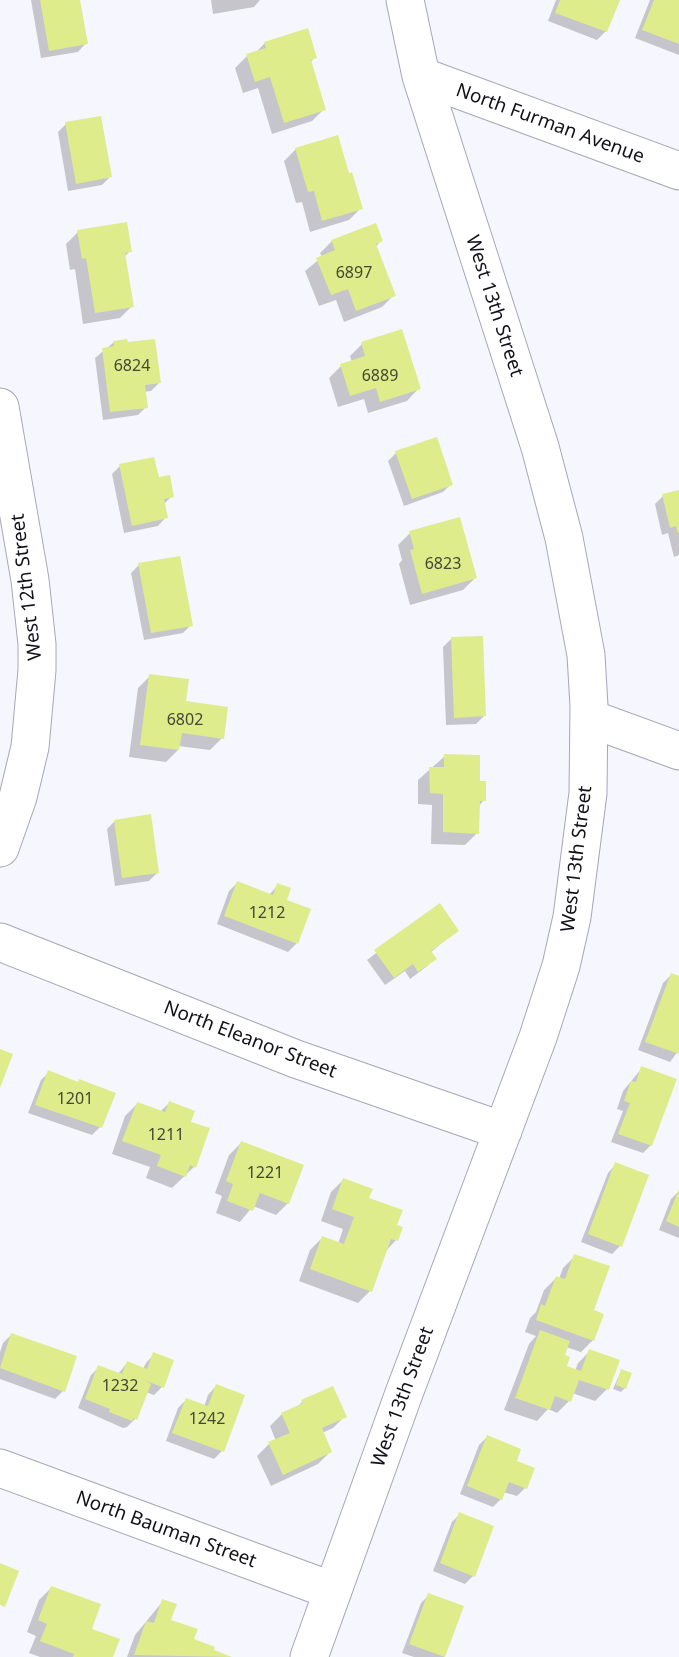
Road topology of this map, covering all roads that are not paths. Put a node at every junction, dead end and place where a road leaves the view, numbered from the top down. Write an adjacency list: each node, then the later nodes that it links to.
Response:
1 (405, 0): 2 (street, West 13th Street)
2 (421, 76): 3 (street, North Furman Avenue); 5 (street, West 13th Street)
3 (679, 171)
4 (0, 407): 7 (street, West 12th Street)
5 (589, 718): 6 (street); 9 (street, West 13th Street)
6 (679, 751)
7 (0, 848)
8 (0, 942): 9 (street, North Eleanor Street)
9 (503, 1131): 11 (street, West 13th Street)
10 (0, 1468): 11 (street, North Bauman Street)
11 (333, 1591): 12 (street, West 13th Street)
12 (309, 1657)

